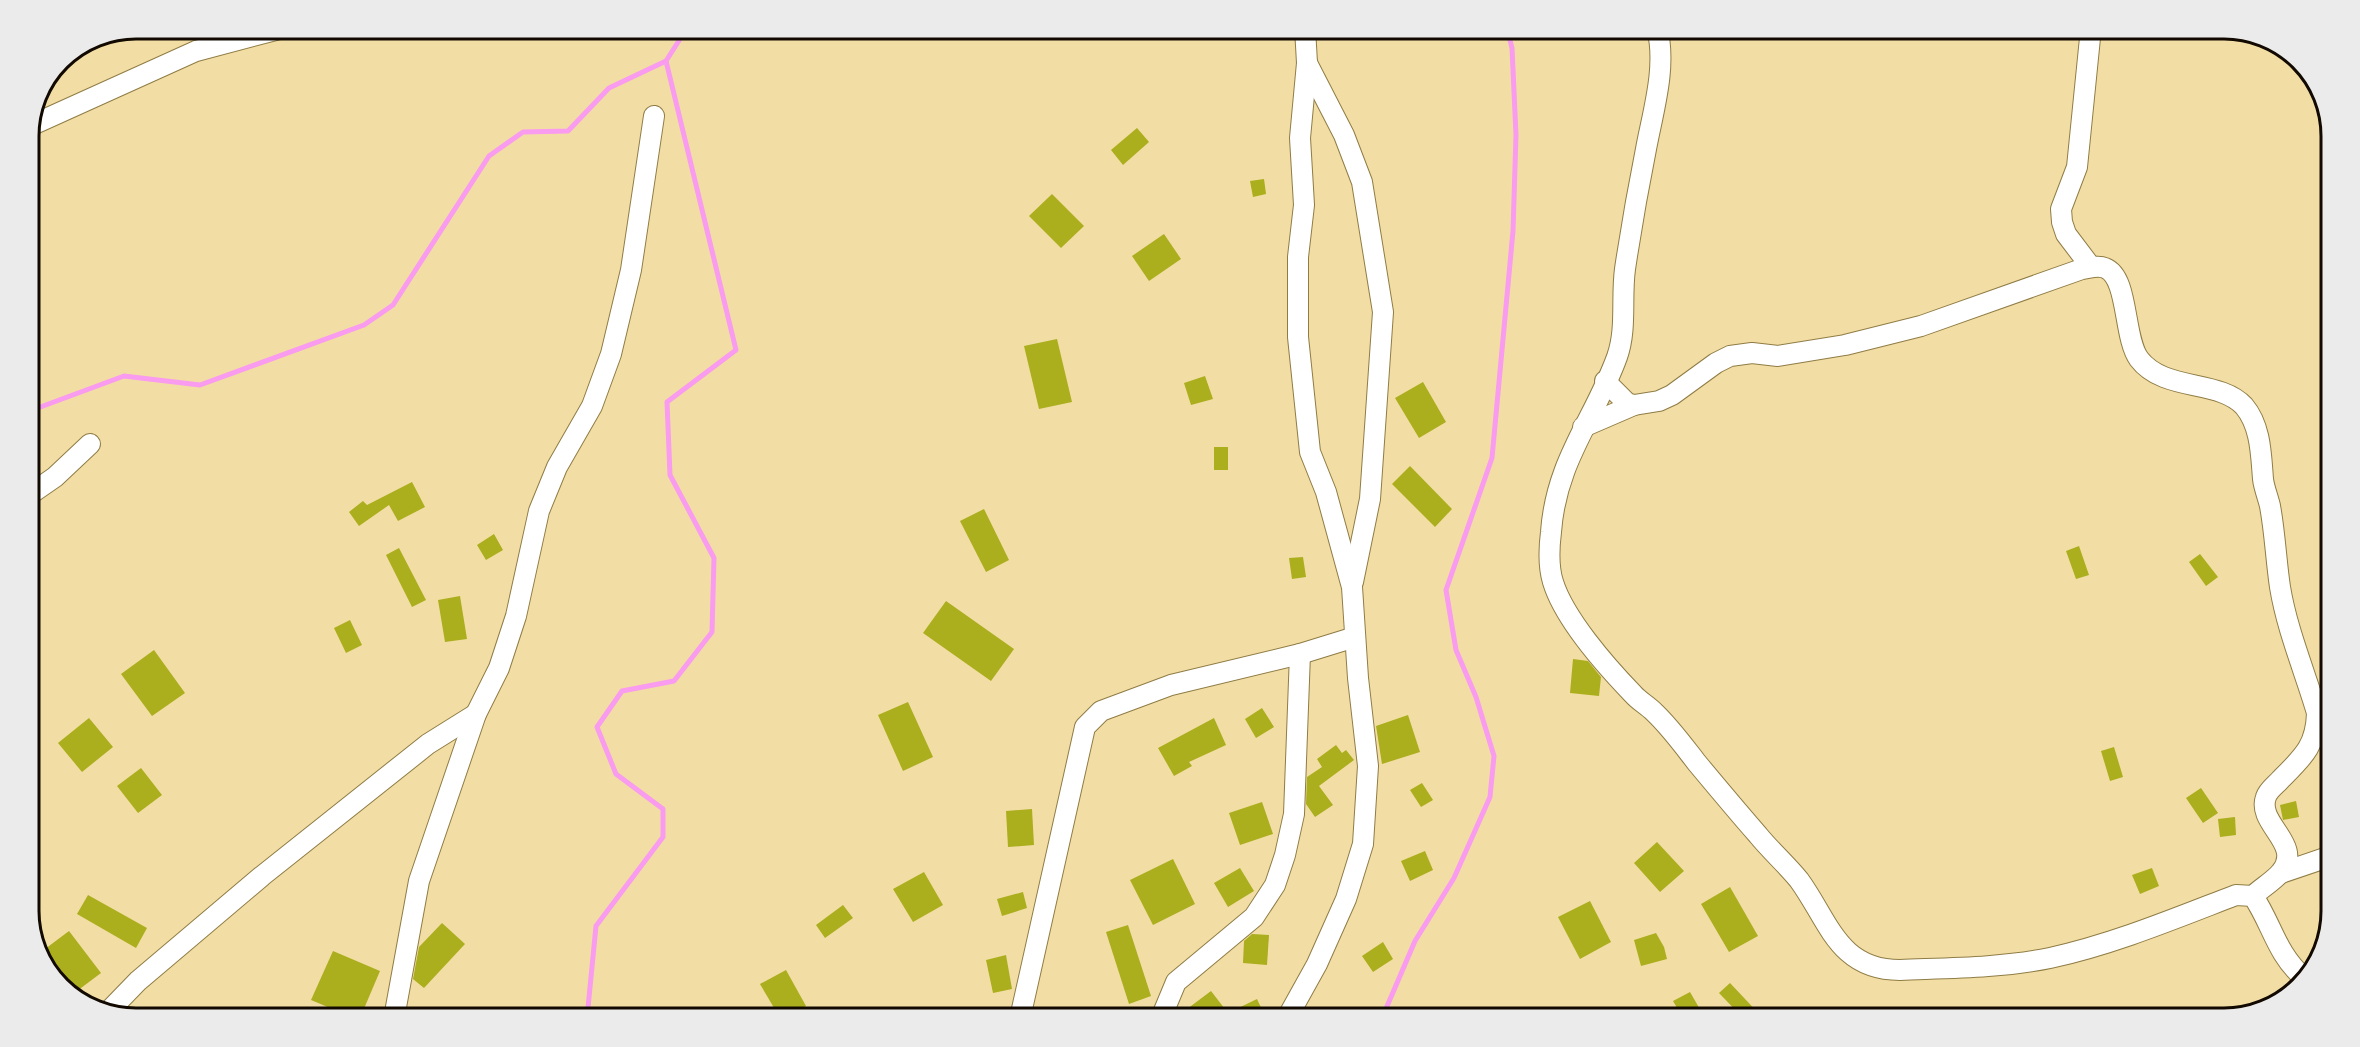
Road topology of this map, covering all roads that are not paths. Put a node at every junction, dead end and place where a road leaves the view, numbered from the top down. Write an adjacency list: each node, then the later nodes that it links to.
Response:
1 (241, 39): 7 (street)
2 (1306, 39): 5 (street)
3 (1658, 39): 9 (street)
4 (2090, 39): 8 (street)
5 (1307, 63): 14 (street); 14 (street)
6 (654, 116): 17 (street)
7 (40, 121)
8 (2091, 267): 10 (street); 19 (street)
9 (1605, 381): 10 (street); 11 (street)
10 (1634, 405): 11 (street)
11 (1583, 427): 20 (street)
12 (90, 444): 13 (street)
13 (39, 488)
14 (1352, 587): 15 (street)
15 (1355, 638): 16 (street); 26 (street)
16 (1300, 654): 24 (street); 25 (street)
17 (476, 714): 22 (street); 23 (street)
18 (2321, 859): 19 (street)
19 (2281, 873): 20 (street)
20 (2253, 896): 21 (street)
21 (2299, 973)
22 (114, 1005)
23 (396, 1008)
24 (1022, 1008)
25 (1165, 1008)
26 (1293, 1008)

